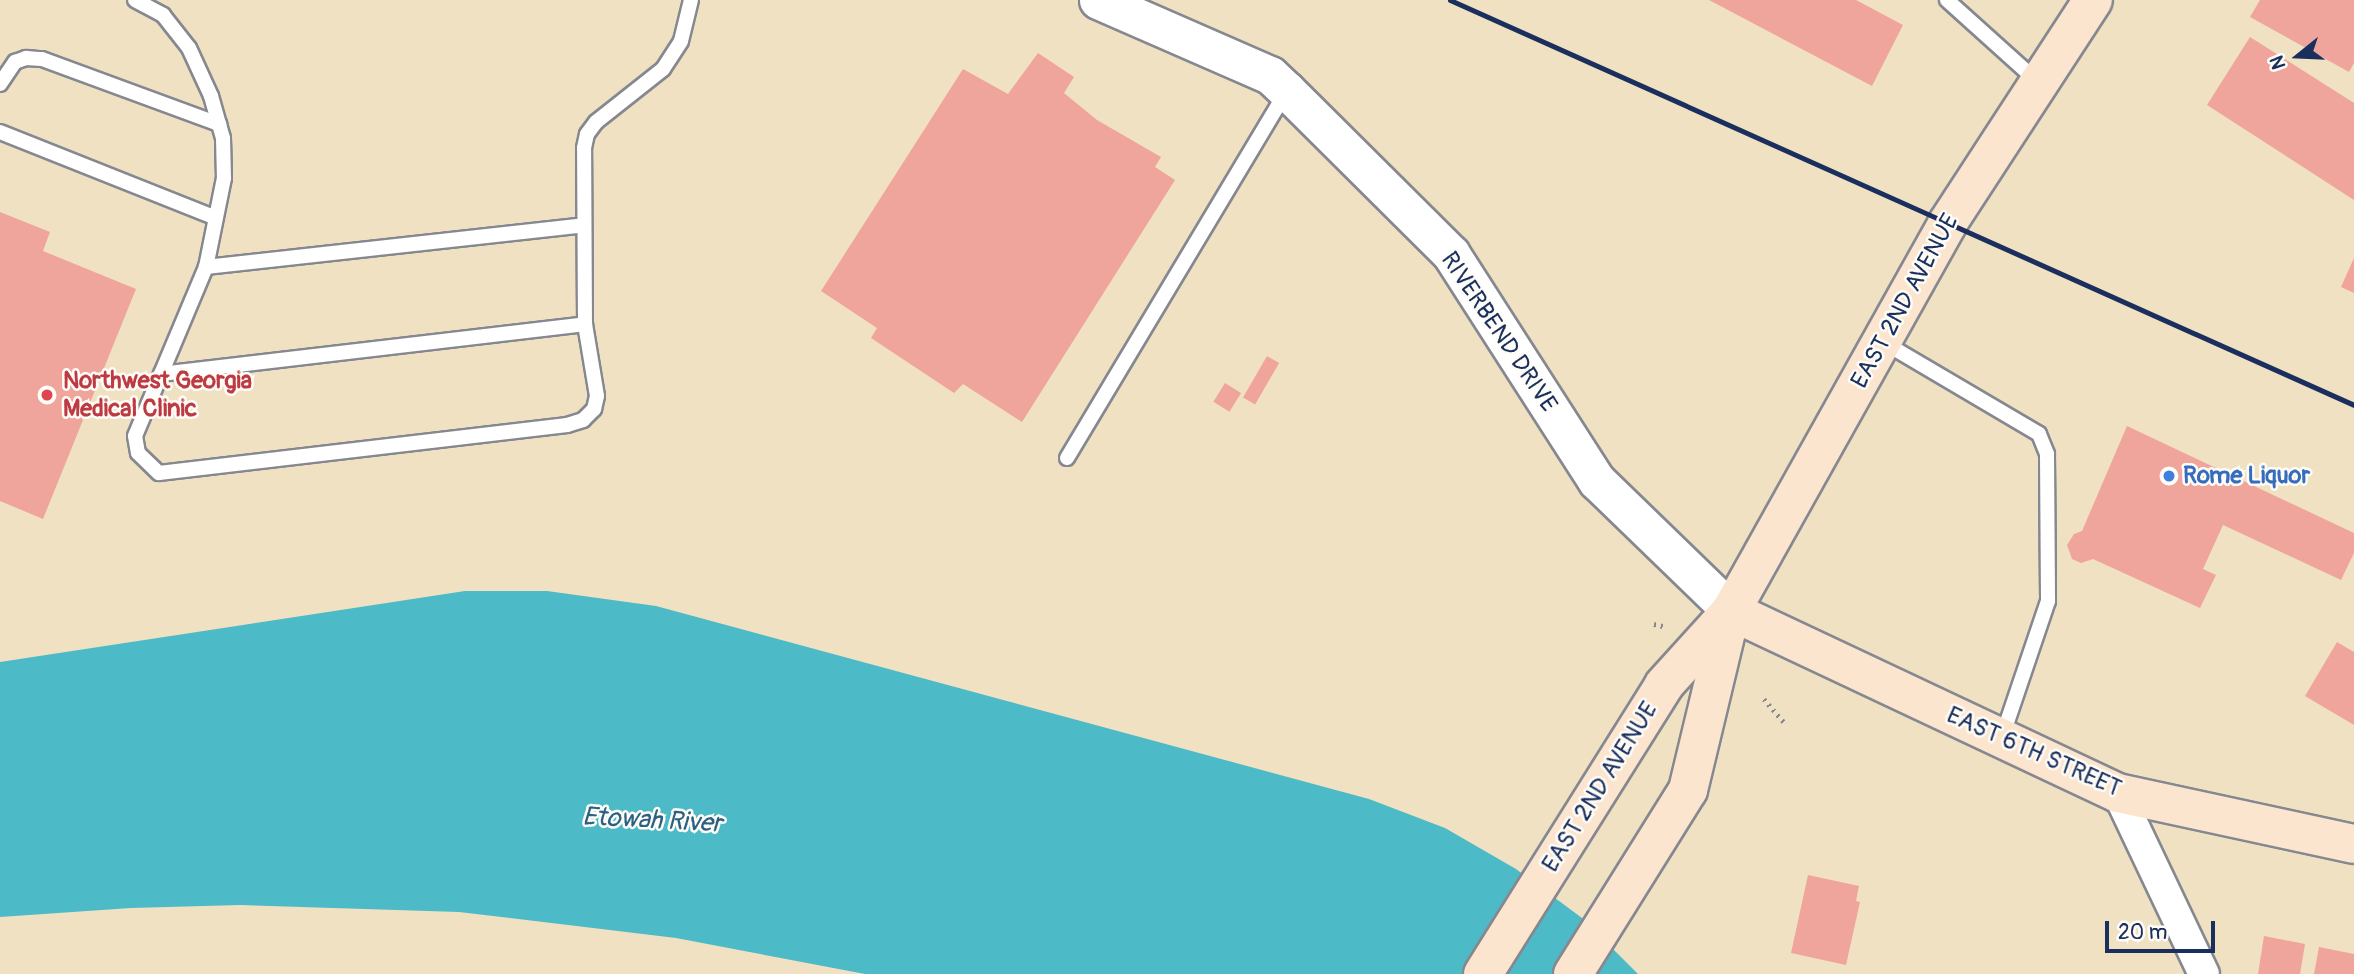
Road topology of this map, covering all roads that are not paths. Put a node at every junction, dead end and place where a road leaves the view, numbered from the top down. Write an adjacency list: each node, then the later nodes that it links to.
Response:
1 (135, 0): 9 (lane)
2 (691, 0): 12 (lane)
3 (1098, 0): 8 (street, RIVERBEND DRIVE)
4 (1947, 0): 6 (lane)
5 (2094, 0): 6 (main road, EAST 2ND AVENUE)
6 (2039, 83): 15 (main road, EAST 2ND AVENUE)
7 (0, 84): 9 (lane)
8 (1287, 91): 17 (lane); 18 (street, RIVERBEND DRIVE)
9 (219, 124): 11 (lane)
10 (0, 132): 11 (lane)
11 (216, 218): 13 (lane)
12 (584, 225): 13 (lane); 14 (lane)
13 (206, 267): 16 (lane)
14 (584, 324): 16 (lane); 16 (lane)
15 (1882, 341): 18 (main road, EAST 2ND AVENUE); 19 (lane)
16 (161, 374)
17 (1066, 458)
18 (1731, 611): 19 (main road, EAST 6TH STREET); 22 (main road, EAST 2ND AVENUE); 23 (main road, EAST 2ND AVENUE)
19 (2002, 738): 20 (main road, EAST 6TH STREET)
20 (2118, 793): 21 (main road, EAST 6TH STREET); 24 (street)
21 (2354, 844)
22 (1483, 974)
23 (1573, 974)
24 (2204, 974)

